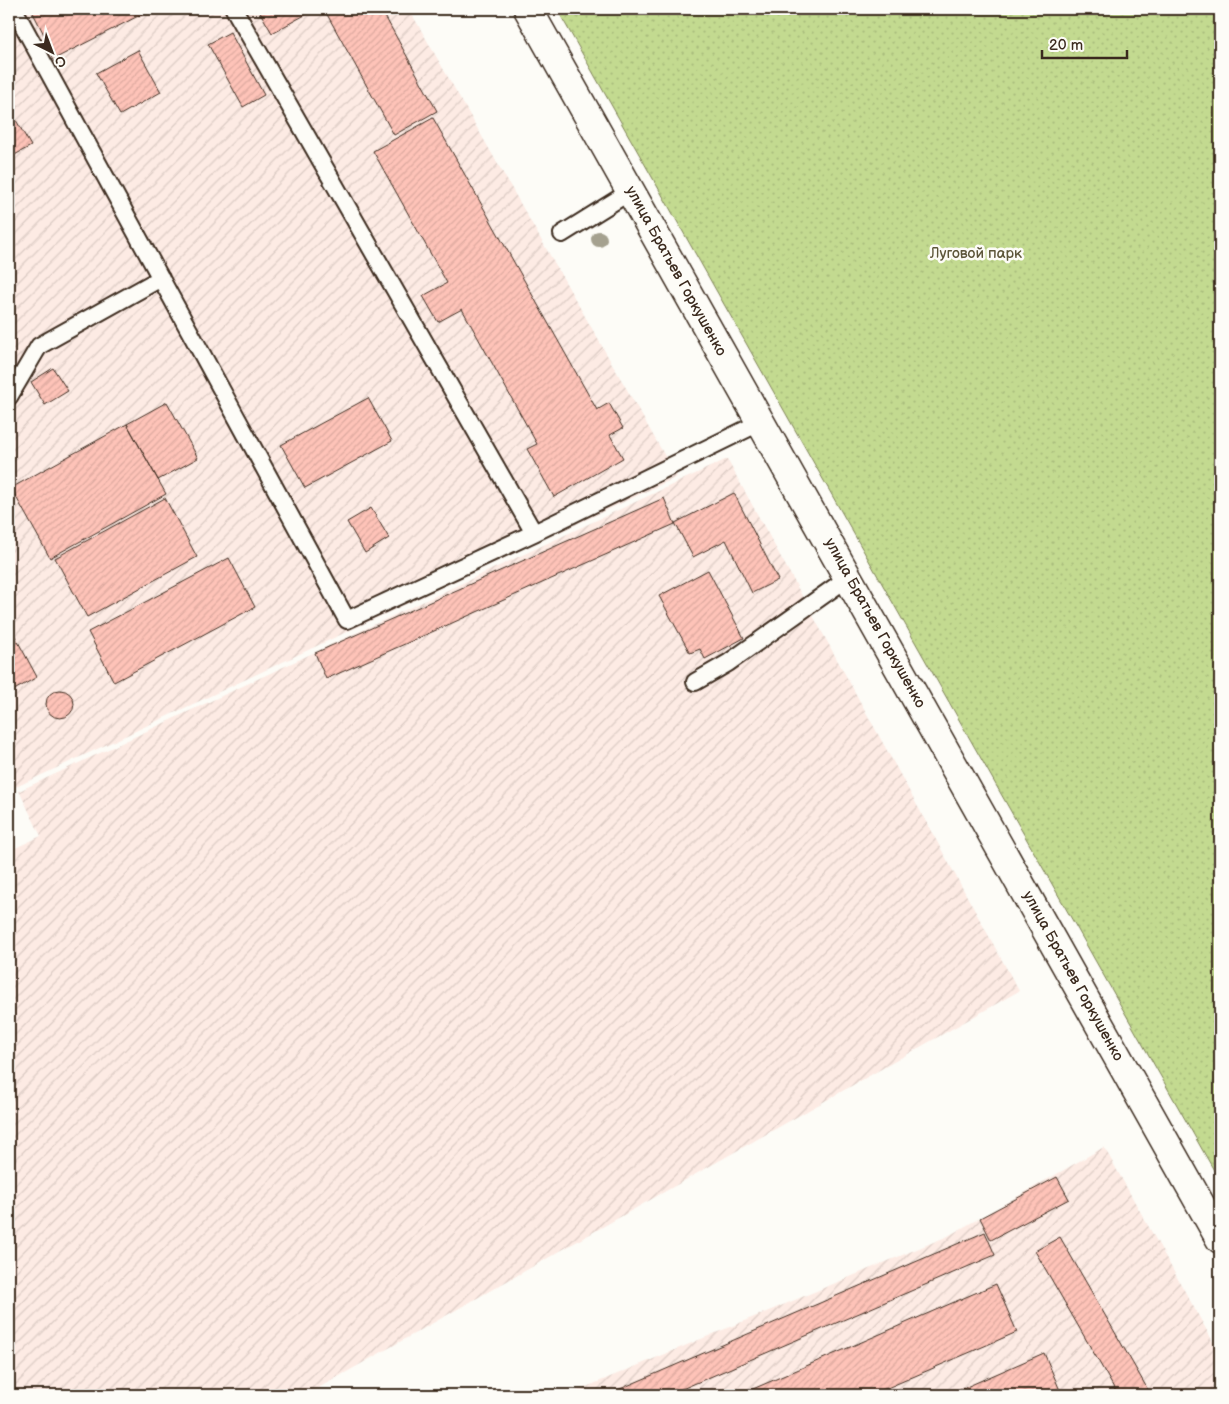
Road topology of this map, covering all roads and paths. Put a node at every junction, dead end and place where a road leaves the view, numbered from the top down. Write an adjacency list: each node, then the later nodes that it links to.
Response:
1 (14, 9): 6 (lane)
2 (234, 9): 9 (lane)
3 (528, 9): 4 (street, улица Братьев Горкушенко)
4 (631, 191): 5 (lane); 8 (street, улица Братьев Горкушенко)
5 (562, 234)
6 (161, 278): 7 (lane); 9 (lane)
7 (9, 396)
8 (761, 422): 9 (lane); 10 (street, улица Братьев Горкушенко)
9 (534, 533)
10 (849, 577): 11 (lane); 12 (street, улица Братьев Горкушенко)
11 (695, 682)
12 (1220, 1239)

